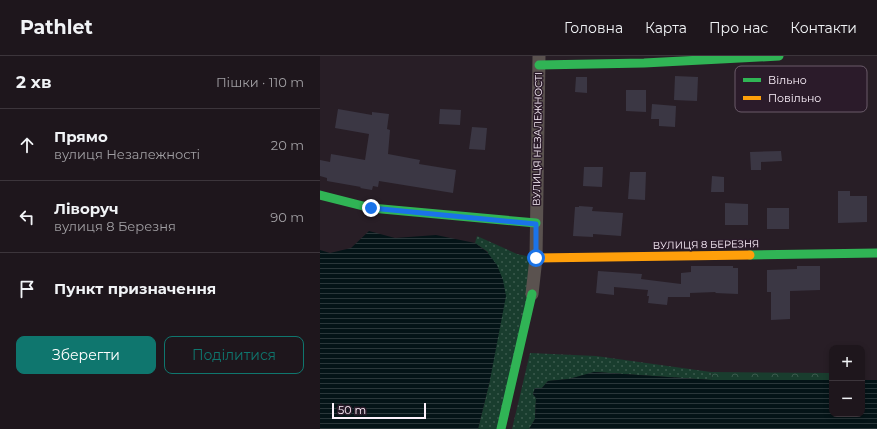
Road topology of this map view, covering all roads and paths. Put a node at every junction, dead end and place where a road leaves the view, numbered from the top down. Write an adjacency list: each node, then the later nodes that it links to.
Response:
1 (779, 56): 2 (street)
2 (539, 61): 4 (street, ВУЛИЦЯ НЕЗАЛЕЖНОСТІ)
3 (320, 195): 4 (street)
4 (536, 224): 6 (street, ВУЛИЦЯ НЕЗАЛЕЖНОСТІ)
5 (877, 253): 6 (street, ВУЛИЦЯ 8 БЕРЕЗНЯ)
6 (536, 258): 7 (street, ВУЛИЦЯ НЕЗАЛЕЖНОСТІ)
7 (532, 294): 8 (street)
8 (501, 429)

